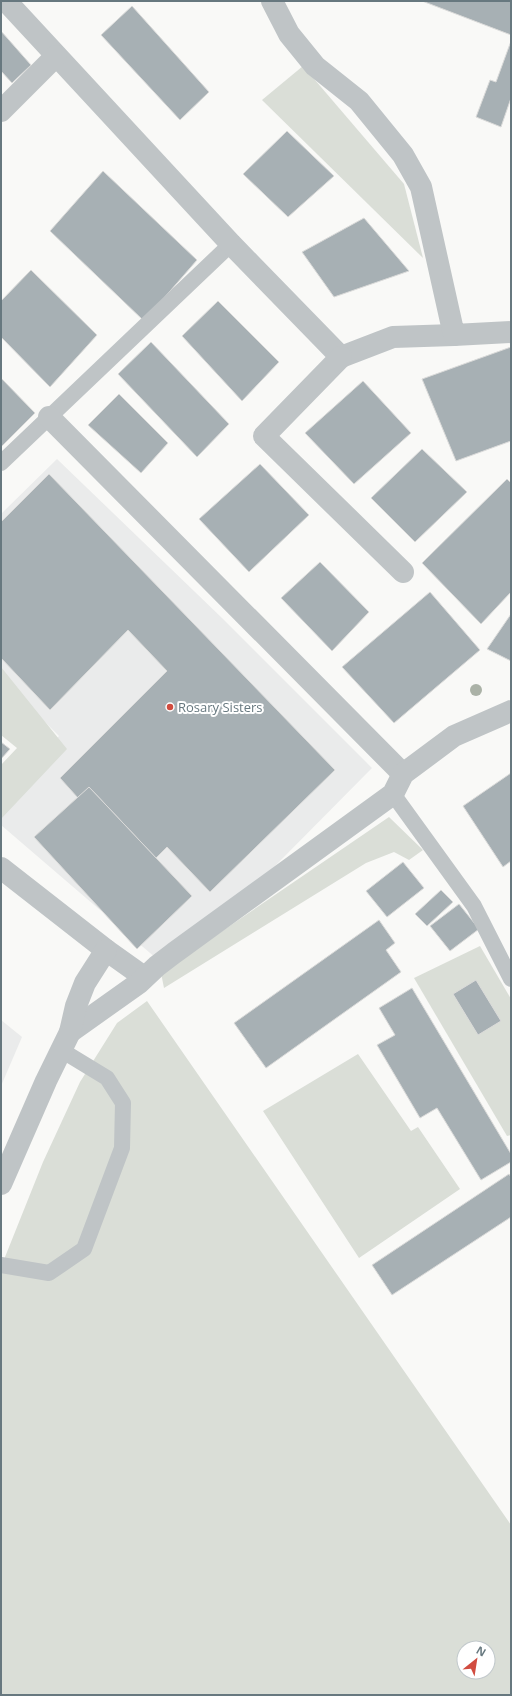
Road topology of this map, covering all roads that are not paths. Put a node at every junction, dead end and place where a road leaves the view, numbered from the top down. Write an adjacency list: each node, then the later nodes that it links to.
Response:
1 (6, 1): 3 (street)
2 (272, 1): 7 (street)
3 (56, 56): 4 (street); 5 (street)
4 (4, 102)
5 (231, 244): 8 (street); 9 (lane)
6 (511, 332): 7 (street)
7 (454, 335): 8 (street)
8 (341, 357): 11 (street)
9 (49, 417): 10 (lane); 13 (street)
10 (1, 463)
11 (403, 572)
12 (511, 711): 13 (street)
13 (403, 774): 14 (street)
14 (393, 794): 17 (lane); 18 (street)
15 (1, 868): 16 (street)
16 (106, 950): 18 (street); 20 (street)
17 (506, 955): 19 (lane)
18 (144, 977): 20 (street)
19 (511, 979)
20 (66, 1041): 21 (street); 22 (lane)
21 (1, 1184)
22 (1, 1265)

